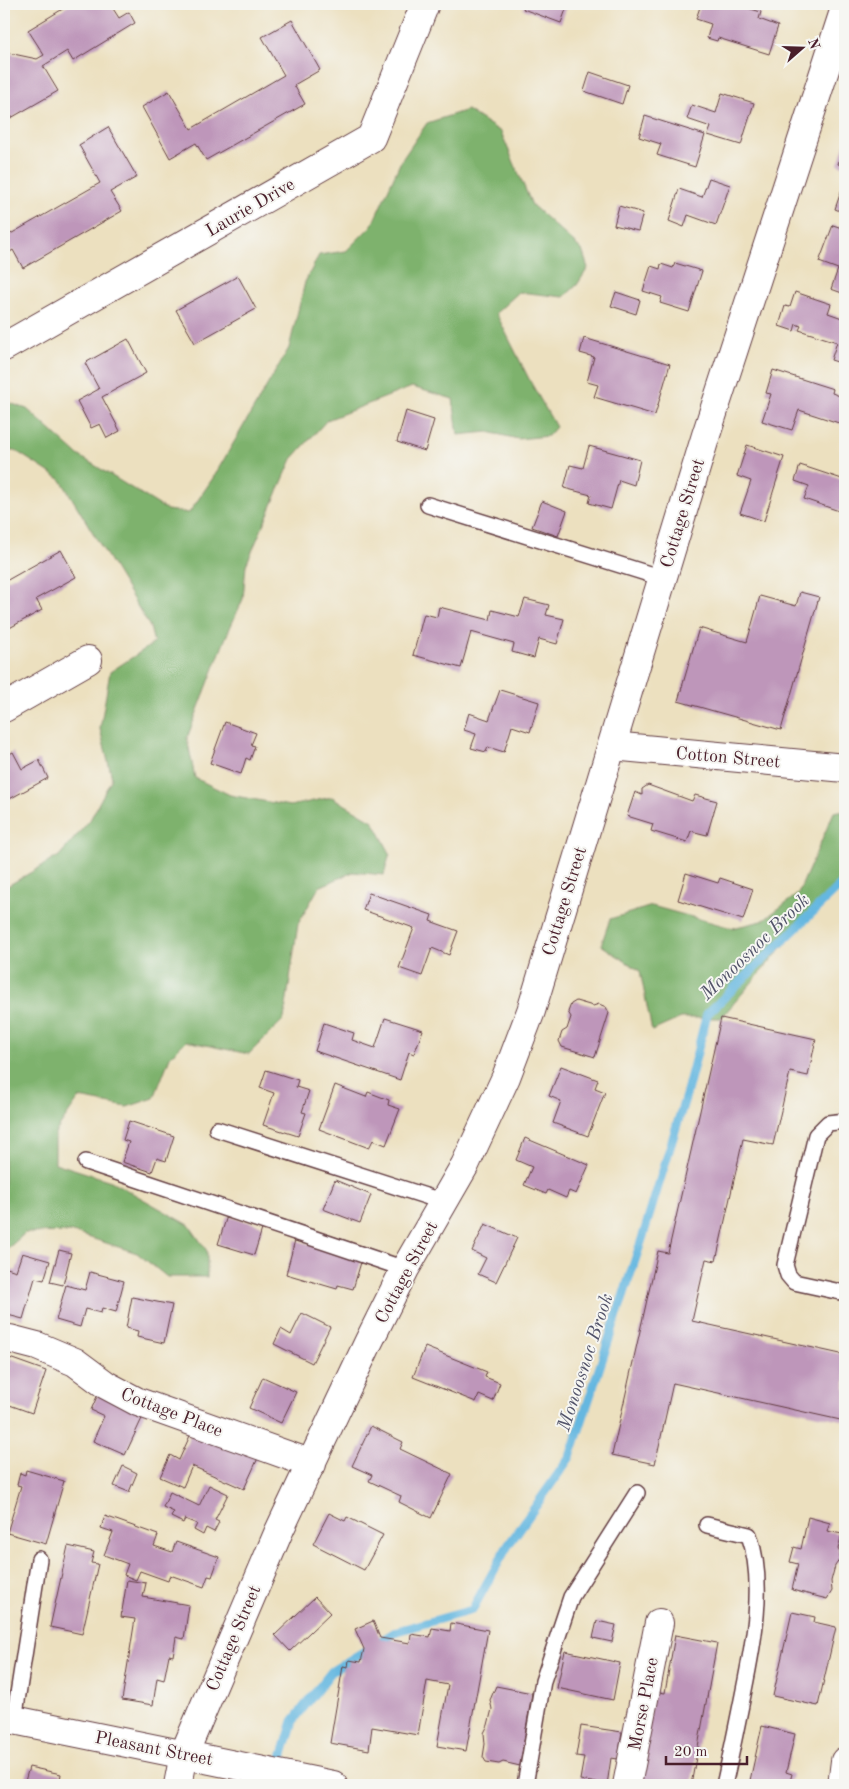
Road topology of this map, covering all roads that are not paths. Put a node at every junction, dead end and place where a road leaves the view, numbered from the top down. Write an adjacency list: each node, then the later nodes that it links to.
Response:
1 (425, 4): 3 (street, Laurie Drive)
2 (845, 8): 5 (street, Cottage Street)
3 (4, 347)
4 (428, 505): 5 (lane)
5 (662, 578): 8 (street, Cottage Street)
6 (88, 660): 7 (street)
7 (4, 708)
8 (612, 746): 9 (street, Cotton Street); 13 (street, Cottage Street)
9 (845, 768)
10 (845, 1121): 15 (lane)
11 (217, 1129): 13 (lane)
12 (86, 1162): 14 (lane)
13 (444, 1202): 14 (street, Cottage Street)
14 (405, 1269): 17 (street, Cottage Street)
15 (845, 1294)
16 (10, 1339): 17 (street, Cottage Place)
17 (312, 1464): 23 (street, Cottage Street)
18 (637, 1493): 27 (lane)
19 (707, 1524): 29 (lane)
20 (39, 1559): 22 (lane)
21 (659, 1623): 28 (street, Morse Place)
22 (9, 1719): 23 (street, Pleasant Street)
23 (184, 1754): 25 (street, Pleasant Street); 26 (street, Cottage Street)
24 (845, 1761): 30 (street)
25 (321, 1783)
26 (178, 1785)
27 (525, 1785)
28 (627, 1785)
29 (724, 1785)
30 (842, 1785)

